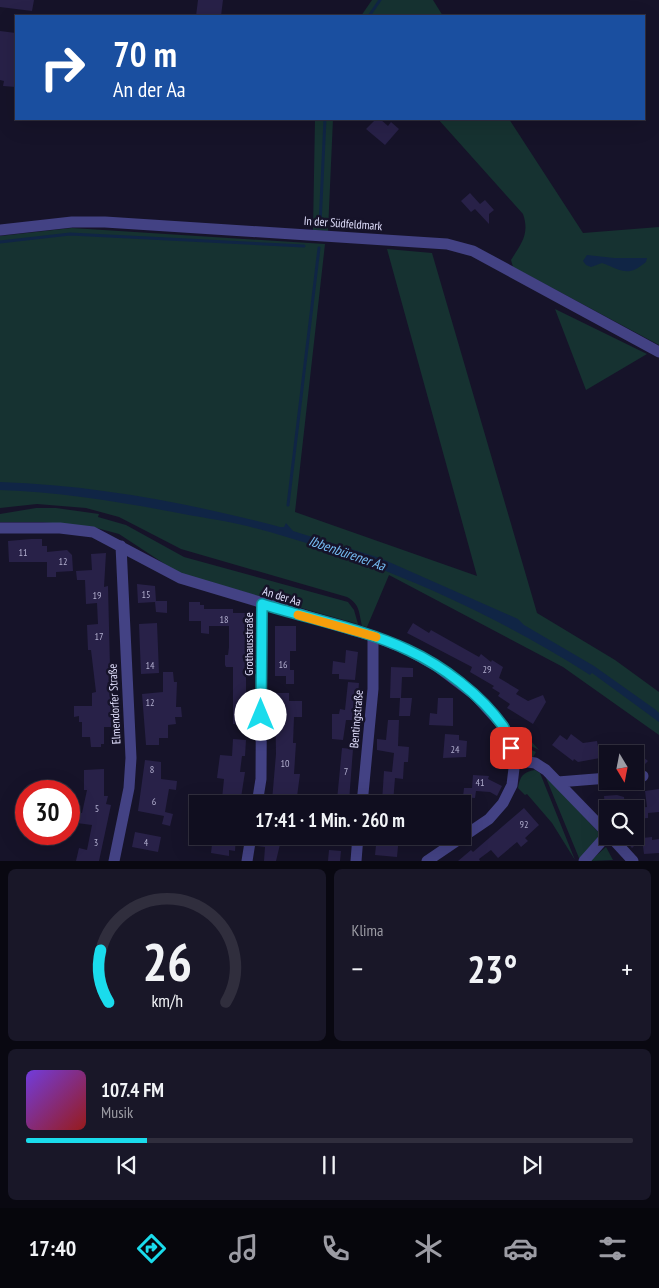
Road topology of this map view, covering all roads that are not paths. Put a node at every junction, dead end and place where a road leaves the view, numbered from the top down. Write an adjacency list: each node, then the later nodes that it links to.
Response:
1 (0, 230): 2 (street, In der Südfeldmark)
2 (659, 352)
3 (0, 528): 4 (street, An der Aa)
4 (121, 546): 5 (street, An der Aa); 15 (street, Elmendorfer Straße)
5 (262, 604): 6 (street, An der Aa); 10 (street, Grothausstraße)
6 (374, 636): 7 (street, An der Aa); 11 (street, Bentingstraße)
7 (515, 760): 9 (street); 18 (street)
8 (599, 779): 9 (street)
9 (558, 782): 19 (street)
10 (258, 795)
11 (363, 795)
12 (250, 845): 16 (street)
13 (357, 845): 17 (street)
14 (619, 845): 20 (street)
15 (114, 860)
16 (247, 860)
17 (356, 860)
18 (427, 860)
19 (584, 860)
20 (633, 860)

